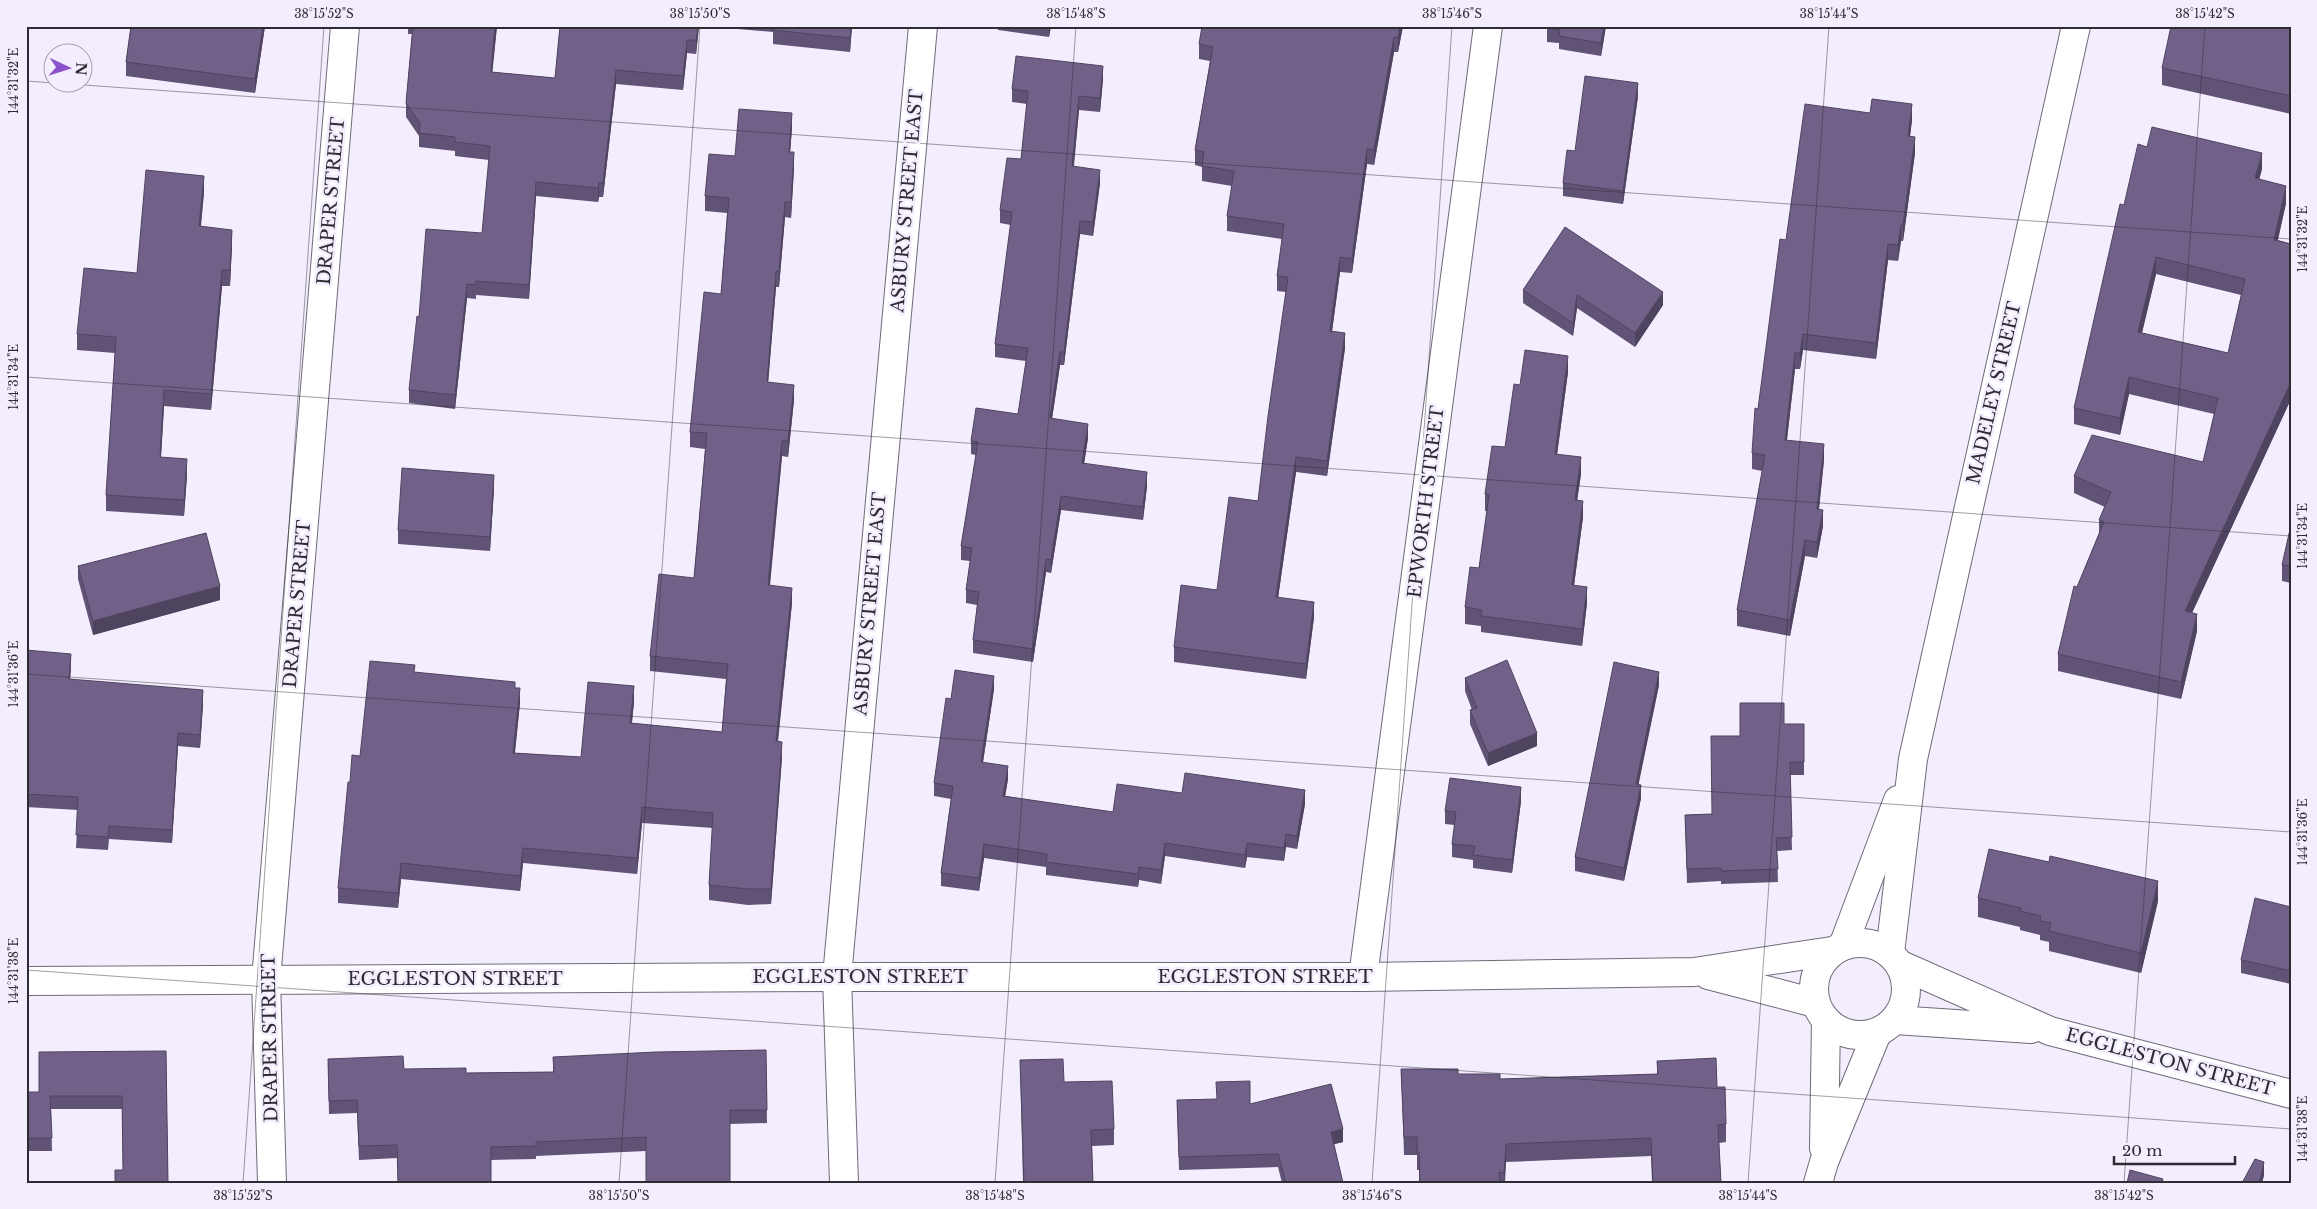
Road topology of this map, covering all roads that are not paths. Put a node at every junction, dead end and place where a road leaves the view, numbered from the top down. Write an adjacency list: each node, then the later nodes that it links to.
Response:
1 (346, 26): 11 (street, DRAPER STREET)
2 (923, 26): 9 (street, ASBURY STREET EAST)
3 (1488, 26): 10 (street, EPWORTH STREET)
4 (2076, 26): 5 (street, MADELEY STREET)
5 (1913, 759): 6 (street, MADELEY STREET); 7 (street, MADELEY STREET)
6 (1838, 949): 7 (street); 8 (street, EGGLESTON STREET); 13 (street)
7 (1895, 959): 14 (street); 15 (street, EGGLESTON STREET)
8 (1694, 972): 10 (street, EGGLESTON STREET); 13 (street, EGGLESTON STREET)
9 (837, 977): 10 (street, EGGLESTON STREET); 11 (street, EGGLESTON STREET); 19 (street, ASBURY STREET EAST)
10 (1364, 977)
11 (266, 980): 12 (street, EGGLESTON STREET); 18 (street, DRAPER STREET)
12 (26, 981)
13 (1820, 1012): 14 (street); 17 (street)
14 (1886, 1026): 15 (street, EGGLESTON STREET); 17 (street)
15 (2050, 1031): 16 (street, EGGLESTON STREET)
16 (2291, 1094)
17 (1821, 1172)
18 (272, 1183)
19 (844, 1183)

